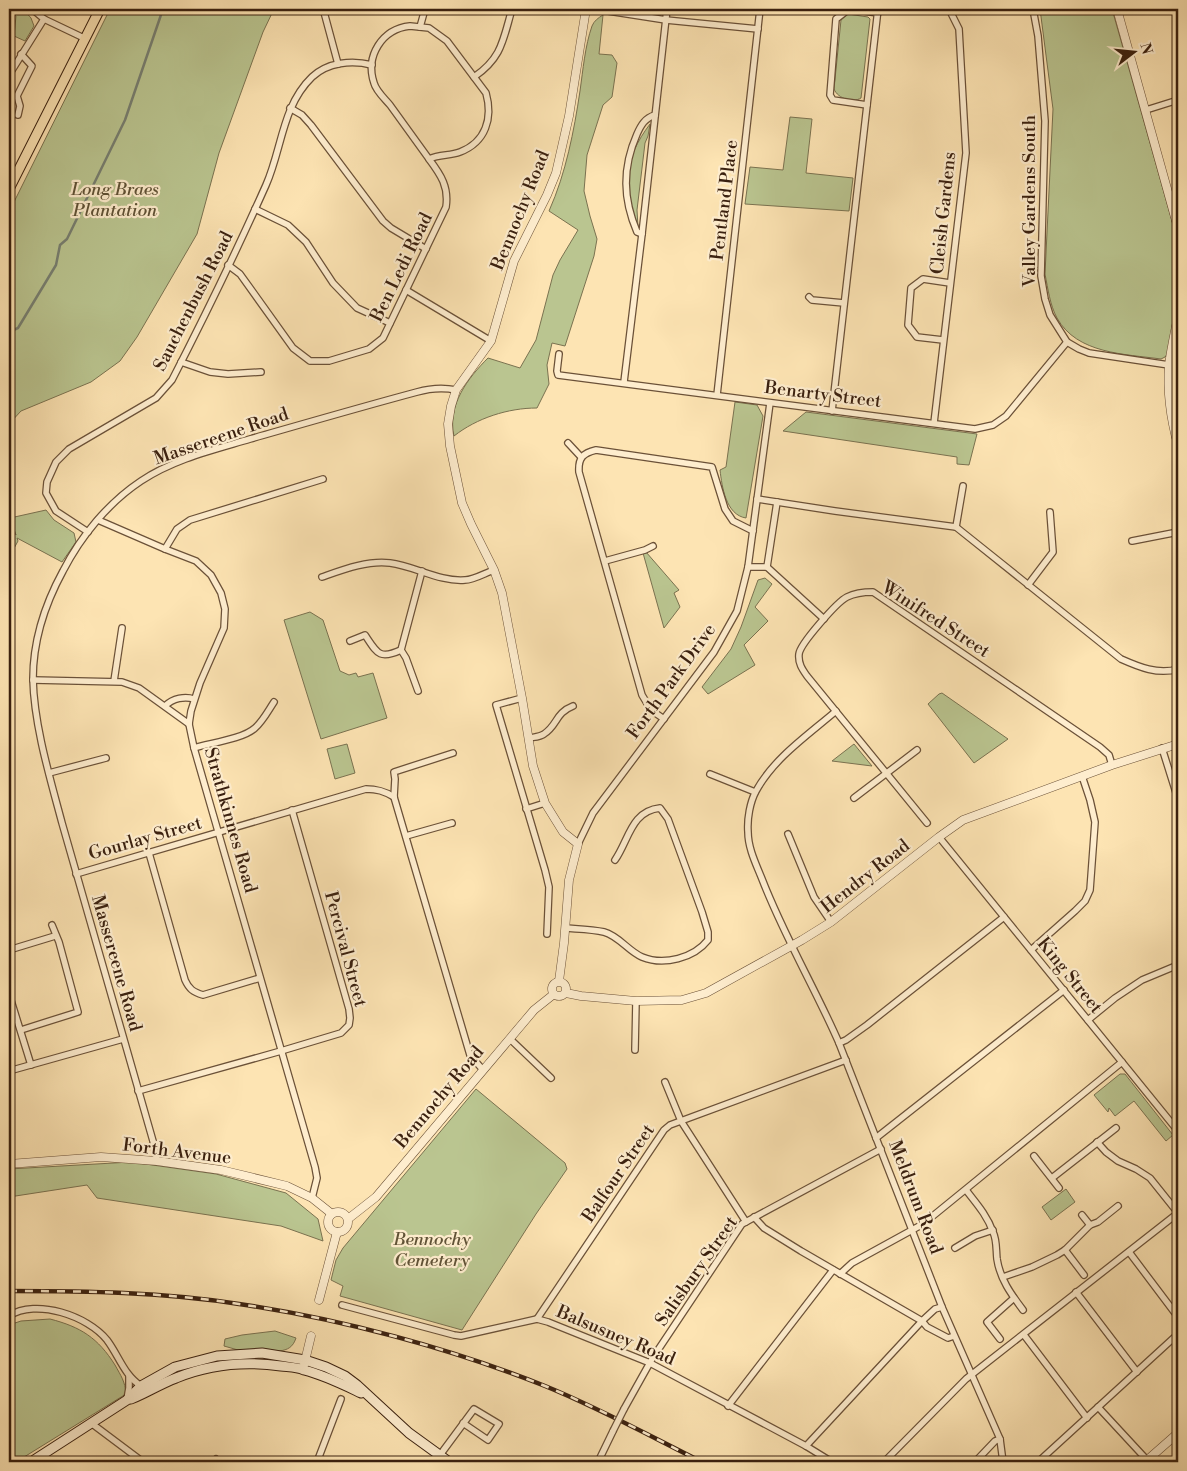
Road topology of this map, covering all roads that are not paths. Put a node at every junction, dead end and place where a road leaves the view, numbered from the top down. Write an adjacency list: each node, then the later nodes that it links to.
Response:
1 (32, 9): 14 (street)
2 (100, 9): 18 (main road)
3 (425, 9): 16 (street)
4 (512, 9): 23 (street)
5 (586, 9): 44 (street, Bennochy Road)
6 (595, 9): 15 (street)
7 (667, 9): 15 (street)
8 (760, 9): 17 (street, Pentland Place)
9 (949, 9): 37 (street, Cleish Gardens)
10 (1033, 9): 45 (street, Valley Gardens South)
11 (1117, 9): 27 (street)
12 (878, 11): 25 (street); 25 (street)
13 (324, 12): 20 (street)
14 (44, 19): 18 (street); 19 (street)
15 (666, 20): 17 (street); 29 (street)
16 (420, 27): 21 (street); 23 (street)
17 (758, 29): 52 (street, Pentland Place)
18 (86, 39): 31 (main road)
19 (21, 54): 22 (street); 28 (street)
20 (338, 64): 21 (street, Sauchenbush Road); 26 (street, Sauchenbush Road)
21 (372, 65): 30 (street)
22 (9, 74)
23 (474, 77): 30 (street)
24 (1178, 100): 27 (street)
25 (867, 105): 40 (street)
26 (290, 108): 32 (street, Sauchenbush Road); 35 (street)
27 (1146, 110): 33 (street)
28 (18, 115)
29 (655, 115): 34 (street); 34 (street)
30 (429, 159): 35 (street, Ben Ledi Road)
31 (9, 190)
32 (255, 209): 36 (street, Sauchenbush Road); 42 (street)
33 (1178, 228)
34 (642, 234): 50 (street)
35 (426, 249): 38 (street, Ben Ledi Road)
36 (228, 266): 42 (street, Ben Ledi Road); 47 (street, Sauchenbush Road)
37 (950, 282): 43 (street, Cleish Gardens); 43 (street)
38 (406, 290): 42 (street, Ben Ledi Road); 44 (street)
39 (809, 297): 40 (street)
40 (844, 303): 54 (street)
41 (1178, 316): 48 (street)
42 (390, 323)
43 (943, 340): 55 (street, Cleish Gardens)
44 (491, 341): 51 (street, Bennochy Road)
45 (1067, 342): 48 (street); 55 (street, Benarty Street)
46 (559, 354): 50 (street, Benarty Street)
47 (181, 362): 49 (street); 66 (street, Sauchenbush Road)
48 (1169, 365): 57 (street)
49 (260, 372)
50 (624, 382): 52 (street, Benarty Street)
51 (456, 390): 64 (street, Massereene Road); 75 (street, Bennochy Road)
52 (717, 395): 53 (street, Benarty Street)
53 (770, 402): 54 (street, Benarty Street); 61 (street, Forth Park Drive)
54 (832, 411): 55 (street, Benarty Street)
55 (934, 423)
56 (568, 443): 58 (street)
57 (1178, 446)
58 (581, 457): 67 (street); 72 (street)
59 (323, 479): 71 (street)
60 (963, 486): 65 (street)
61 (757, 498): 62 (street); 67 (street, Forth Park Drive)
62 (777, 502): 65 (street); 74 (street)
63 (1050, 512): 78 (street)
64 (98, 520): 66 (street, Massereene Road); 71 (street, Strathkinnes Road)
65 (956, 527): 78 (street)
66 (88, 532): 84 (street, Massereene Road)
67 (753, 532): 73 (street, Forth Park Drive)
68 (1178, 532): 69 (street)
69 (1132, 541)
70 (653, 546): 72 (street)
71 (165, 549): 88 (street, Strathkinnes Road)
72 (605, 561): 93 (street)
73 (748, 566): 74 (street); 93 (street, Forth Park Drive)
74 (767, 567): 79 (street)
75 (494, 570): 76 (street); 87 (street, Bennochy Road)
76 (422, 571): 77 (street); 82 (street)
77 (322, 577)
78 (1028, 585): 83 (street)
79 (824, 619): 92 (street, Winifred Street); 102 (street, Winifred Street)
80 (122, 628): 85 (street)
81 (350, 641): 82 (street)
82 (401, 650): 86 (street)
83 (1178, 669)
84 (33, 680): 85 (street); 103 (street, Massereene Road)
85 (114, 681): 90 (street)
86 (418, 691)
87 (522, 698): 95 (street, Bennochy Road); 112 (street)
88 (194, 699): 90 (street); 94 (street, Strathkinnes Road)
89 (274, 702): 97 (street)
90 (165, 706): 94 (street)
91 (573, 706): 95 (street)
92 (836, 711): 105 (street, Winifred Street); 107 (street, Meldrum Road)
93 (664, 719): 120 (street, Forth Park Drive)
94 (190, 724): 97 (street, Strathkinnes Road)
95 (529, 738): 110 (street, Bennochy Road)
96 (1178, 744): 98 (street, Hendry Road)
97 (194, 748): 116 (street, Strathkinnes Road)
98 (1162, 748): 102 (street, Hendry Road); 111 (street)
99 (917, 750): 105 (street)
100 (454, 753): 108 (street)
101 (106, 758): 103 (street)
102 (1112, 765): 106 (street, Hendry Road)
103 (49, 774): 123 (street, Massereene Road)
104 (710, 774): 107 (street)
105 (886, 774): 109 (street); 115 (street, Winifred Street)
106 (1082, 776): 119 (street, Hendry Road); 134 (street)
107 (756, 792): 132 (street, Meldrum Road)
108 (394, 797): 113 (street, Gourlay Street); 118 (street)
109 (854, 798)
110 (545, 803): 112 (street); 120 (street, Bennochy Road)
111 (1178, 808)
112 (526, 809): 130 (street)
113 (292, 810): 116 (street, Gourlay Street); 149 (street, Percival Street)
114 (452, 823): 118 (street)
115 (927, 823)
116 (218, 833): 121 (street, Gourlay Street); 136 (street, Strathkinnes Road)
117 (788, 834): 127 (street)
118 (406, 836): 153 (street)
119 (939, 837): 126 (street, King Street); 127 (street, Hendry Road)
120 (578, 844): 129 (street)
121 (148, 853): 123 (street, Gourlay Street); 136 (street)
122 (616, 860): 129 (street)
123 (76, 874): 146 (street, Massereene Road)
124 (1178, 877): 125 (street)
125 (1178, 892)
126 (1004, 917): 134 (street, King Street); 147 (street)
127 (831, 922): 132 (street, Hendry Road)
128 (52, 925): 131 (street)
129 (565, 928): 137 (street)
130 (547, 934)
131 (55, 936): 133 (street); 144 (street)
132 (791, 946): 142 (street, Hendry Road); 147 (street, Meldrum Road)
133 (9, 950)
134 (1031, 950): 138 (street, King Street)
135 (1178, 965): 143 (street)
136 (260, 978): 149 (street, Strathkinnes Road)
137 (558, 981): 139 (street); 141 (street)
138 (1064, 990): 143 (street, King Street); 161 (street)
139 (566, 992): 141 (street); 142 (street, Hendry Road)
140 (9, 994): 144 (street)
141 (554, 994): 145 (street, Bennochy Road)
142 (636, 1001): 148 (street)
143 (1088, 1020): 151 (street, King Street)
144 (21, 1030): 152 (street)
145 (510, 1038): 153 (street, Bennochy Road); 155 (street)
146 (123, 1039): 152 (street); 157 (street, Massereene Road)
147 (839, 1043): 150 (street, Meldrum Road)
148 (635, 1050)
149 (281, 1052): 157 (street, Percival Street); 170 (street, Strathkinnes Road)
150 (846, 1060): 158 (street, Balfour Street); 161 (street, Meldrum Road)
151 (1122, 1062): 160 (street, King Street); 169 (street)
152 (31, 1065): 154 (street)
153 (483, 1070): 176 (street, Bennochy Road)
154 (9, 1071)
155 (551, 1078)
156 (665, 1082): 158 (street)
157 (138, 1091): 165 (street, Massereene Road)
158 (681, 1121): 177 (street); 197 (street, Balfour Street)
159 (1116, 1128): 162 (street)
160 (1178, 1131)
161 (876, 1138): 163 (street, Meldrum Road)
162 (1097, 1142): 167 (street); 172 (street)
163 (881, 1149): 175 (street, Salisbury Street); 179 (street, Meldrum Road)
164 (1034, 1156): 167 (street)
165 (157, 1161): 166 (street, Forth Avenue); 170 (street, Forth Avenue)
166 (9, 1164)
167 (1052, 1178): 168 (street)
168 (1059, 1188)
169 (966, 1190): 179 (street); 180 (street)
170 (312, 1198): 173 (street, Forth Avenue)
171 (1118, 1206): 178 (street)
172 (1178, 1213): 184 (street)
173 (332, 1214): 176 (street); 181 (street)
174 (1082, 1215): 178 (street)
175 (754, 1217): 177 (street, Salisbury Street); 185 (street)
176 (348, 1219): 181 (street)
177 (744, 1223): 204 (street, Salisbury Street)
178 (1090, 1225): 183 (street)
179 (912, 1230): 186 (street); 193 (street, Meldrum Road)
180 (993, 1230): 182 (street); 188 (street)
181 (337, 1232): 191 (street)
182 (955, 1248)
183 (1065, 1250): 187 (street); 188 (street)
184 (1129, 1252): 189 (street); 196 (street)
185 (833, 1270): 186 (street); 212 (street)
186 (840, 1274): 198 (street)
187 (1084, 1275)
188 (1003, 1277): 190 (street)
189 (1076, 1292): 200 (street); 206 (street)
190 (1014, 1298): 194 (street); 203 (street)
191 (319, 1300)
192 (342, 1305): 197 (street, Balsusney Road)
193 (942, 1307): 198 (street); 202 (street, Meldrum Road)
194 (1023, 1310)
195 (9, 1316): 208 (street)
196 (1178, 1317)
197 (537, 1319): 204 (street, Balsusney Road)
198 (922, 1321): 202 (street); 219 (street)
199 (1178, 1334): 206 (street)
200 (1024, 1335): 207 (street); 214 (street)
201 (311, 1336): 205 (street)
202 (954, 1336): 207 (street, Meldrum Road)
203 (1000, 1339)
204 (650, 1363): 212 (street, Balsusney Road); 226 (street, Salisbury Street, bridge)
205 (304, 1364): 209 (main road); 211 (main road); 220 (main road)
206 (1137, 1372): 213 (street)
207 (971, 1375): 218 (street, Meldrum Road); 228 (street)
208 (129, 1376): 209 (street); 211 (street)
209 (141, 1386): 211 (main road)
210 (340, 1399): 224 (street)
211 (127, 1400): 215 (main road)
212 (728, 1406): 219 (street, Balsusney Road)
213 (1098, 1408): 214 (street); 221 (street)
214 (1087, 1418): 231 (street)
215 (91, 1424): 222 (main road); 223 (street)
216 (463, 1424): 216 (street); 220 (street)
217 (1178, 1433): 221 (street)
218 (1000, 1439): 229 (street); 230 (street, Meldrum Road)
219 (806, 1446): 227 (street, Balsusney Road)
220 (440, 1455): 225 (main road)
221 (1146, 1461)
222 (31, 1462)
223 (143, 1462)
224 (317, 1462)
225 (450, 1462)
226 (598, 1462)
227 (832, 1462)
228 (884, 1462)
229 (975, 1462)
230 (1003, 1462)
231 (1038, 1462)

